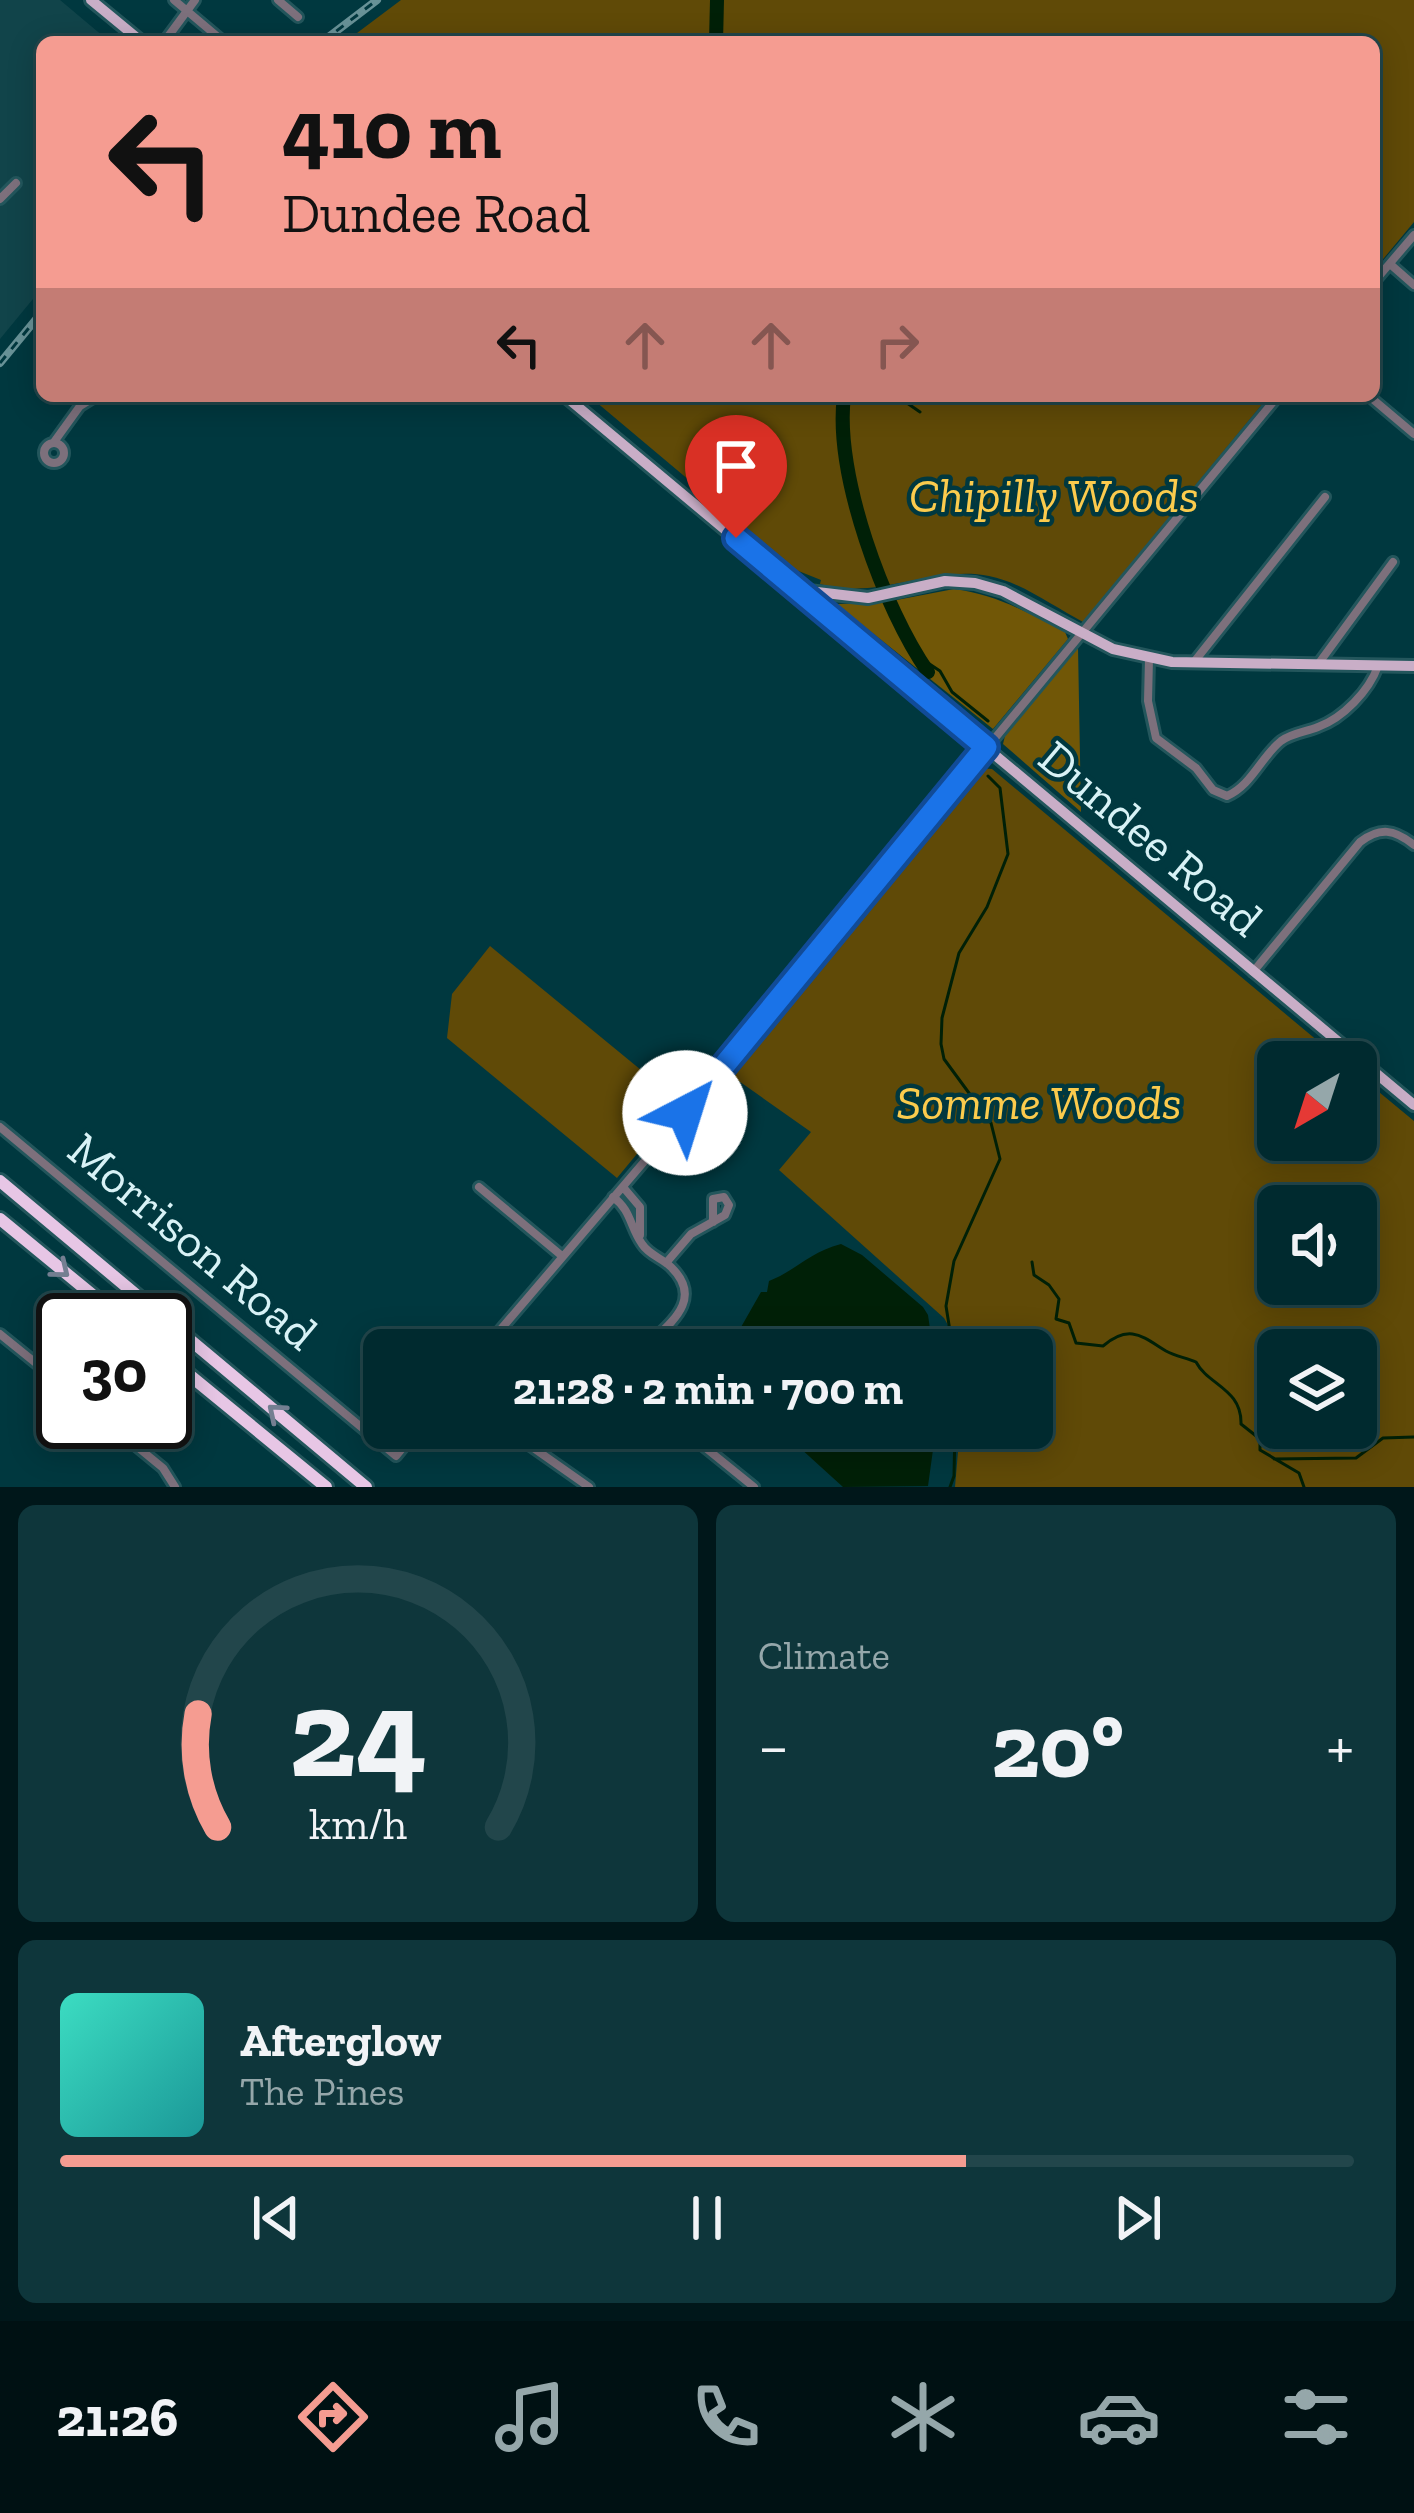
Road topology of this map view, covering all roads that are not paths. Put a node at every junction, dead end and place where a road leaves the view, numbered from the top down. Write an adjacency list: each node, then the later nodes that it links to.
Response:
1 (91, 0): 7 (main road)
2 (174, 0): 5 (street)
3 (195, 0): 5 (street)
4 (278, 0): 6 (street)
5 (187, 11): 8 (street); 9 (street)
6 (298, 17)
7 (133, 36)
8 (168, 36)
9 (217, 36)
10 (16, 183): 11 (street)
11 (0, 199)
12 (1414, 235): 13 (street)
13 (1390, 264): 14 (street); 15 (street)
14 (1380, 275)
15 (1414, 285)
16 (86, 402): 21 (street)
17 (572, 402): 24 (main road, Dundee Road)
18 (1273, 402): 25 (street)
19 (1376, 402): 20 (street)
20 (1414, 434)
21 (54, 442)
22 (1325, 497): 27 (street)
23 (1393, 562): 28 (street)
24 (796, 589): 25 (main road); 31 (main road, Dundee Road)
25 (1080, 632): 26 (main road); 31 (street)
26 (1149, 659): 27 (main road); 29 (street)
27 (1194, 662): 28 (main road)
28 (1318, 664): 29 (main road)
29 (1378, 665): 30 (main road)
30 (1414, 666)
31 (986, 747): 33 (main road, Dundee Road); 38 (street)
32 (1414, 845): 33 (street)
33 (1253, 972): 34 (main road, Dundee Road)
34 (1414, 1105)
35 (0, 1127): 51 (street, Morrison Road)
36 (0, 1181): 57 (highway, one-way to 36)
37 (479, 1186): 43 (street)
38 (623, 1187): 39 (street); 42 (street)
39 (613, 1197): 42 (street); 43 (street)
40 (0, 1219): 45 (highway, one-way to 45)
41 (713, 1222): 44 (street)
42 (640, 1242): 44 (street)
43 (562, 1256): 46 (street)
44 (666, 1263): 47 (street)
45 (90, 1293)
46 (501, 1329)
47 (666, 1329)
48 (0, 1334): 49 (street)
49 (36, 1363)
50 (192, 1377): 56 (highway)
51 (363, 1429)
52 (140, 1449): 55 (street)
53 (535, 1449): 58 (street)
54 (707, 1449): 59 (street)
55 (176, 1487)
56 (326, 1487)
57 (366, 1487)
58 (589, 1487)
59 (754, 1487)

